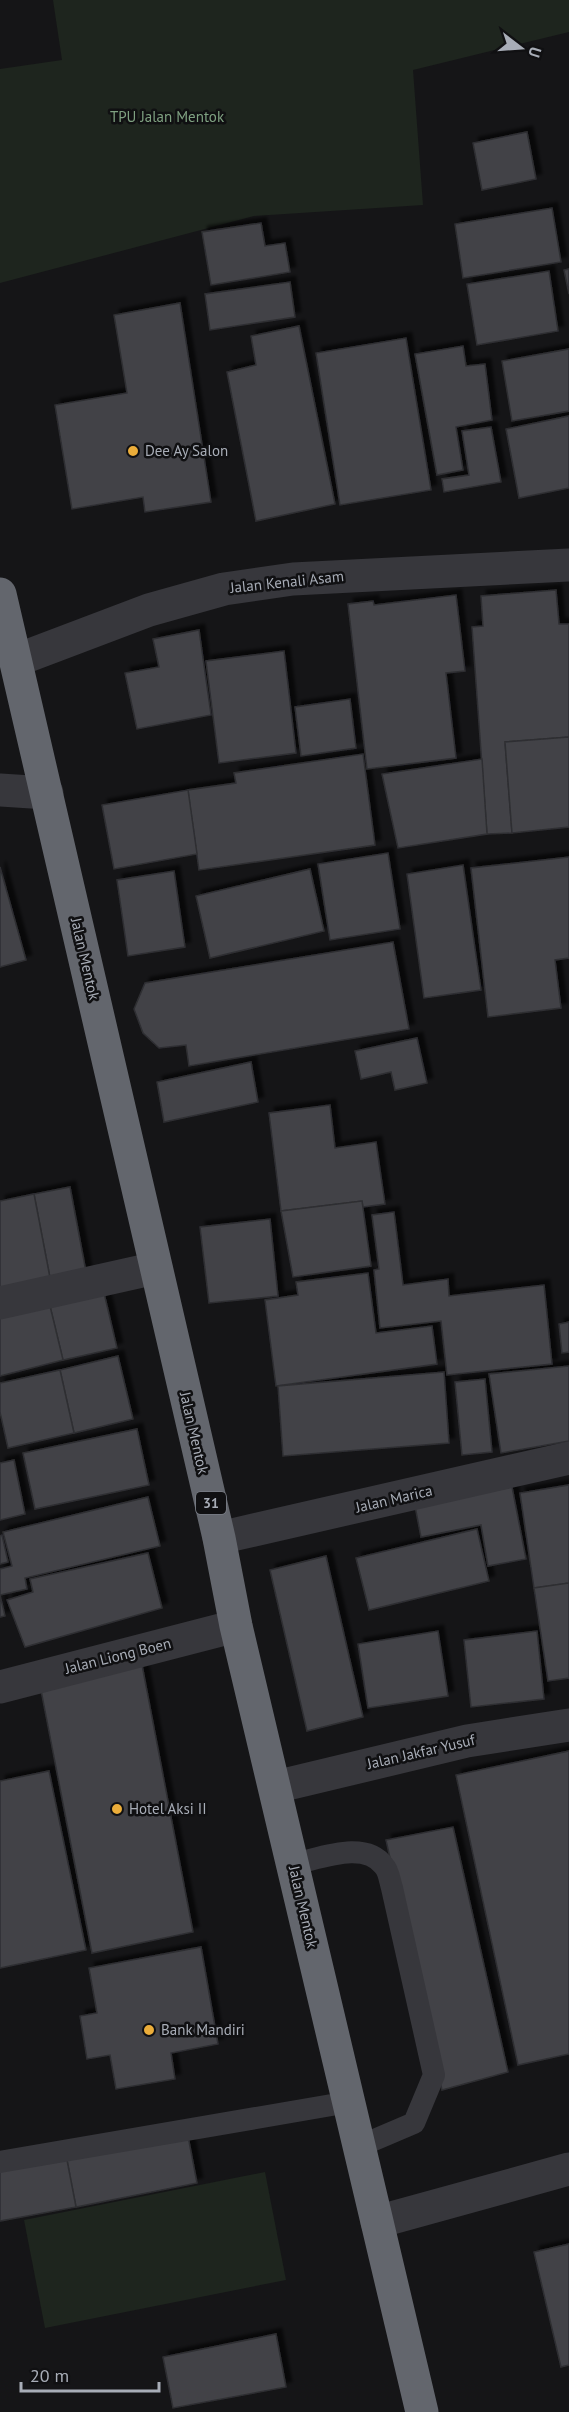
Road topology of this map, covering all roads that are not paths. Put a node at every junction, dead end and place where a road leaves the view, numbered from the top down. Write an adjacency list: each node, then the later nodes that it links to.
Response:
1 (569, 565): 3 (street, Jalan Kenali Asam)
2 (0, 594): 3 (highway, Jalan Mentok / 31)
3 (17, 660): 5 (highway, Jalan Mentok / 31)
4 (0, 790): 5 (street)
5 (47, 793): 6 (highway, Jalan Mentok / 31)
6 (156, 1268): 7 (street); 9 (highway, Jalan Mentok / 31)
7 (0, 1303)
8 (569, 1458): 9 (street, Jalan Marica)
9 (219, 1538): 10 (highway, Jalan Mentok / 31)
10 (236, 1626): 11 (street, Jalan Liong Boen); 13 (highway, Jalan Mentok / 31)
11 (0, 1687)
12 (569, 1725): 13 (street, Jalan Jakfar Yusuf)
13 (275, 1787): 14 (highway, Jalan Mentok / 31)
14 (293, 1864): 15 (highway, Jalan Mentok / 31); 16 (lane)
15 (349, 2102): 16 (highway, Jalan Mentok / 31); 17 (lane)
16 (360, 2146): 19 (highway, Jalan Mentok / 31)
17 (0, 2162)
18 (569, 2169): 19 (street)
19 (377, 2222): 20 (highway, Jalan Mentok / 31)
20 (422, 2412)

